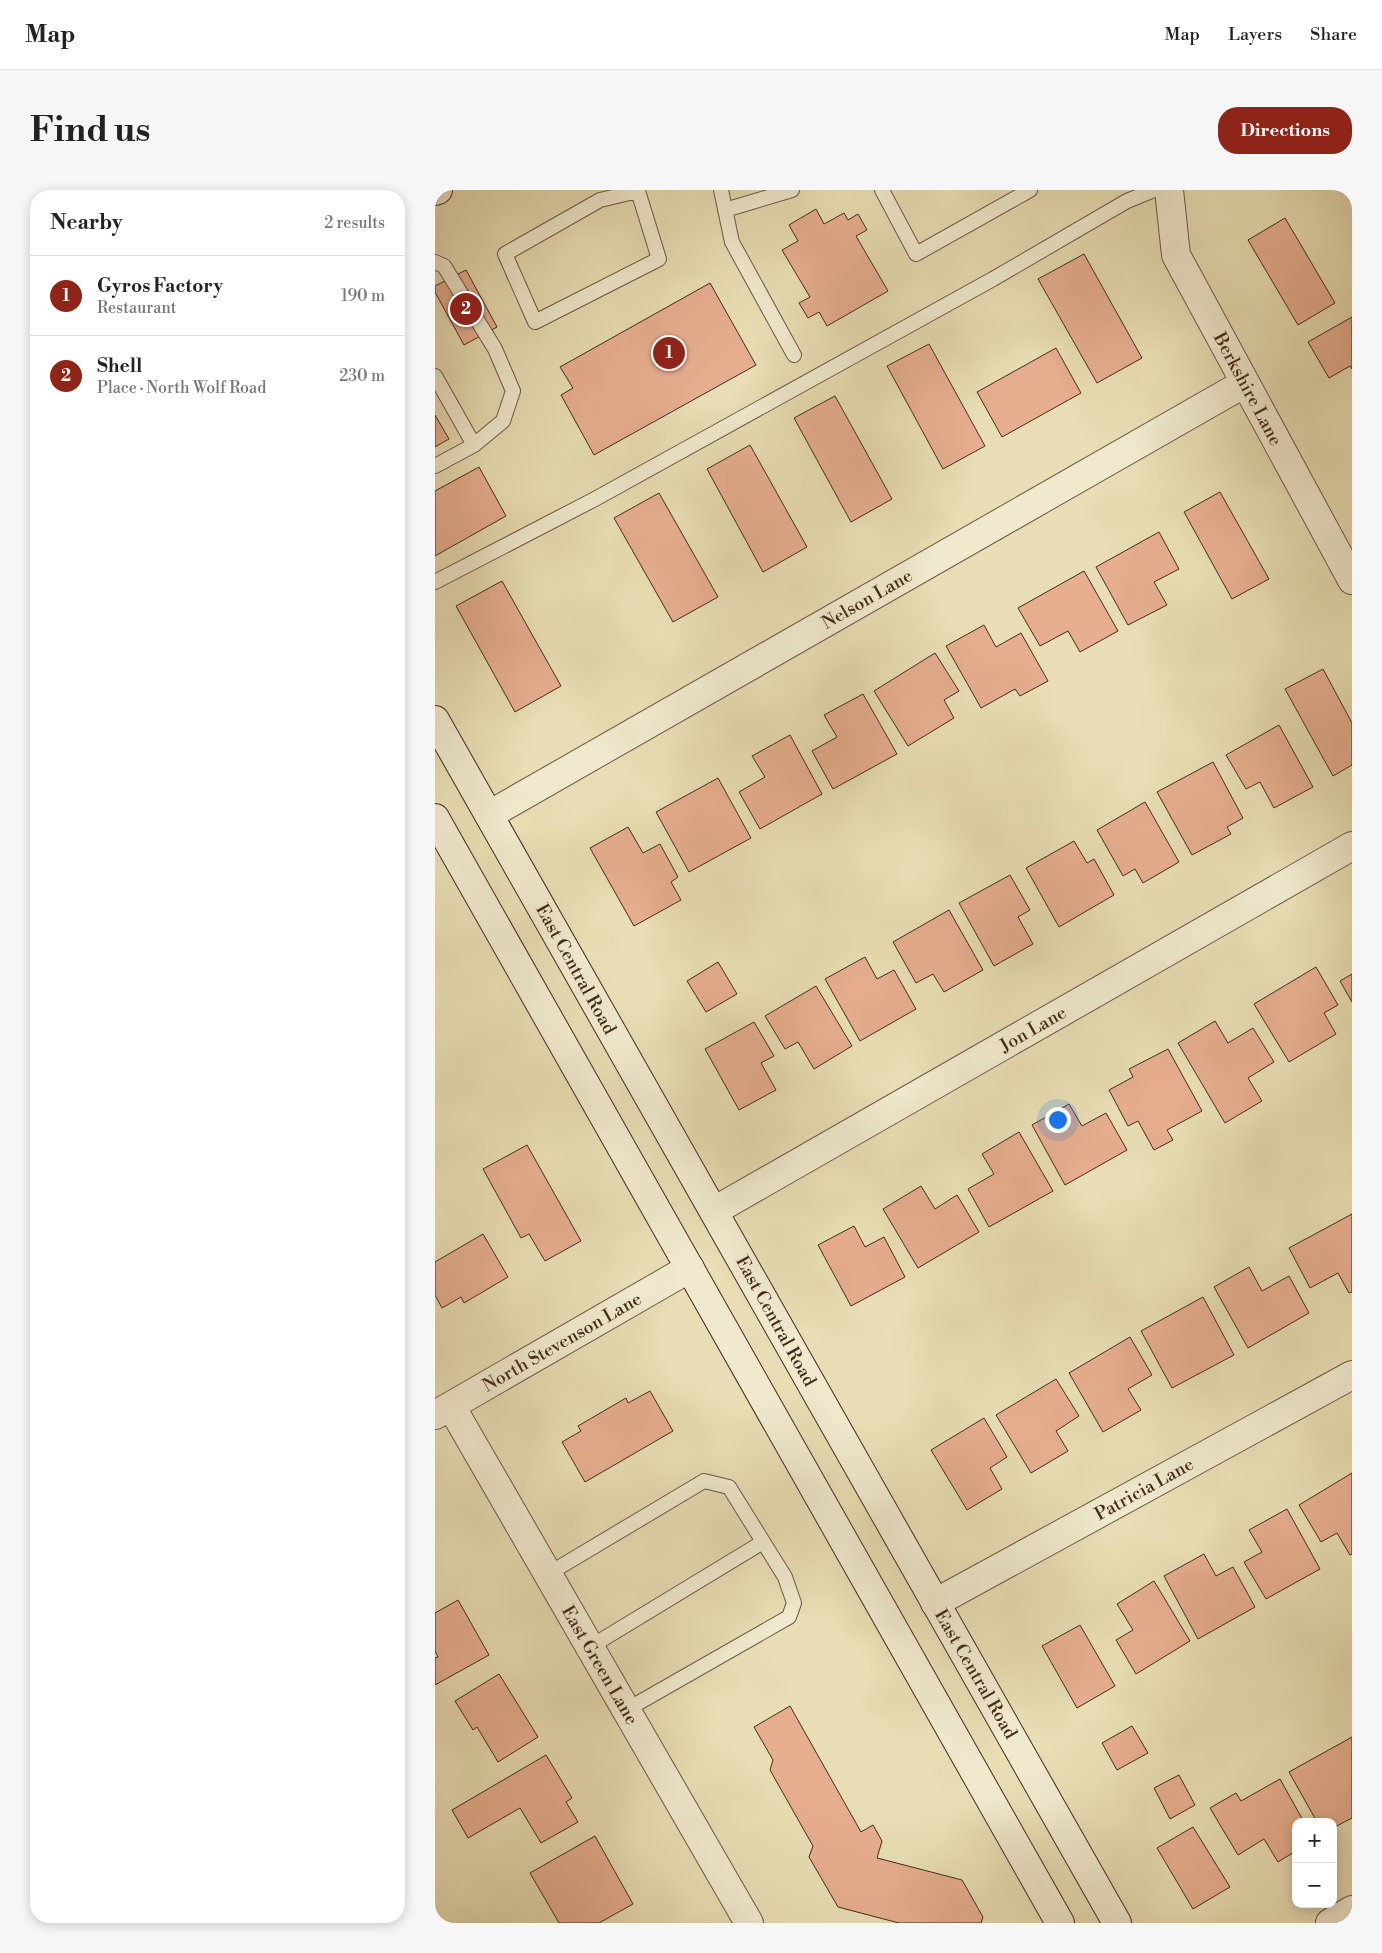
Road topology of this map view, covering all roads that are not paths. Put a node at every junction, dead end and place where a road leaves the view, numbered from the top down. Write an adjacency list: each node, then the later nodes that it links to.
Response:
1 (721, 190): 8 (lane)
2 (792, 190): 8 (lane)
3 (882, 190): 4 (lane)
4 (1030, 190)
5 (1153, 190): 16 (lane)
6 (1169, 190): 12 (street, Berkshire Lane)
7 (637, 191): 7 (lane)
8 (725, 210): 10 (lane)
9 (435, 262): 13 (lane)
10 (794, 355)
11 (435, 376): 13 (lane)
12 (1245, 383): 15 (street, Berkshire Lane); 18 (street, Nelson Lane)
13 (474, 445): 14 (lane)
14 (435, 466)
15 (1352, 580)
16 (435, 582)
17 (435, 720): 18 (street, East Central Road)
18 (489, 815): 21 (street, East Central Road)
19 (435, 818): 22 (street)
20 (1352, 846): 21 (street, Jon Lane)
21 (714, 1212): 27 (street, East Central Road)
22 (690, 1268): 24 (street, North Stevenson Lane); 32 (street)
23 (1352, 1375): 27 (street, Patricia Lane)
24 (443, 1411): 26 (street, East Green Lane)
25 (763, 1542): 26 (lane); 28 (lane); 29 (lane)
26 (548, 1574): 28 (street, East Green Lane)
27 (935, 1603): 33 (street, East Central Road)
28 (590, 1647): 29 (street, East Green Lane)
29 (626, 1710): 31 (street, East Green Lane)
30 (1352, 1910): 34 (street)
31 (749, 1923)
32 (1060, 1923)
33 (1117, 1923)
34 (1330, 1923)

